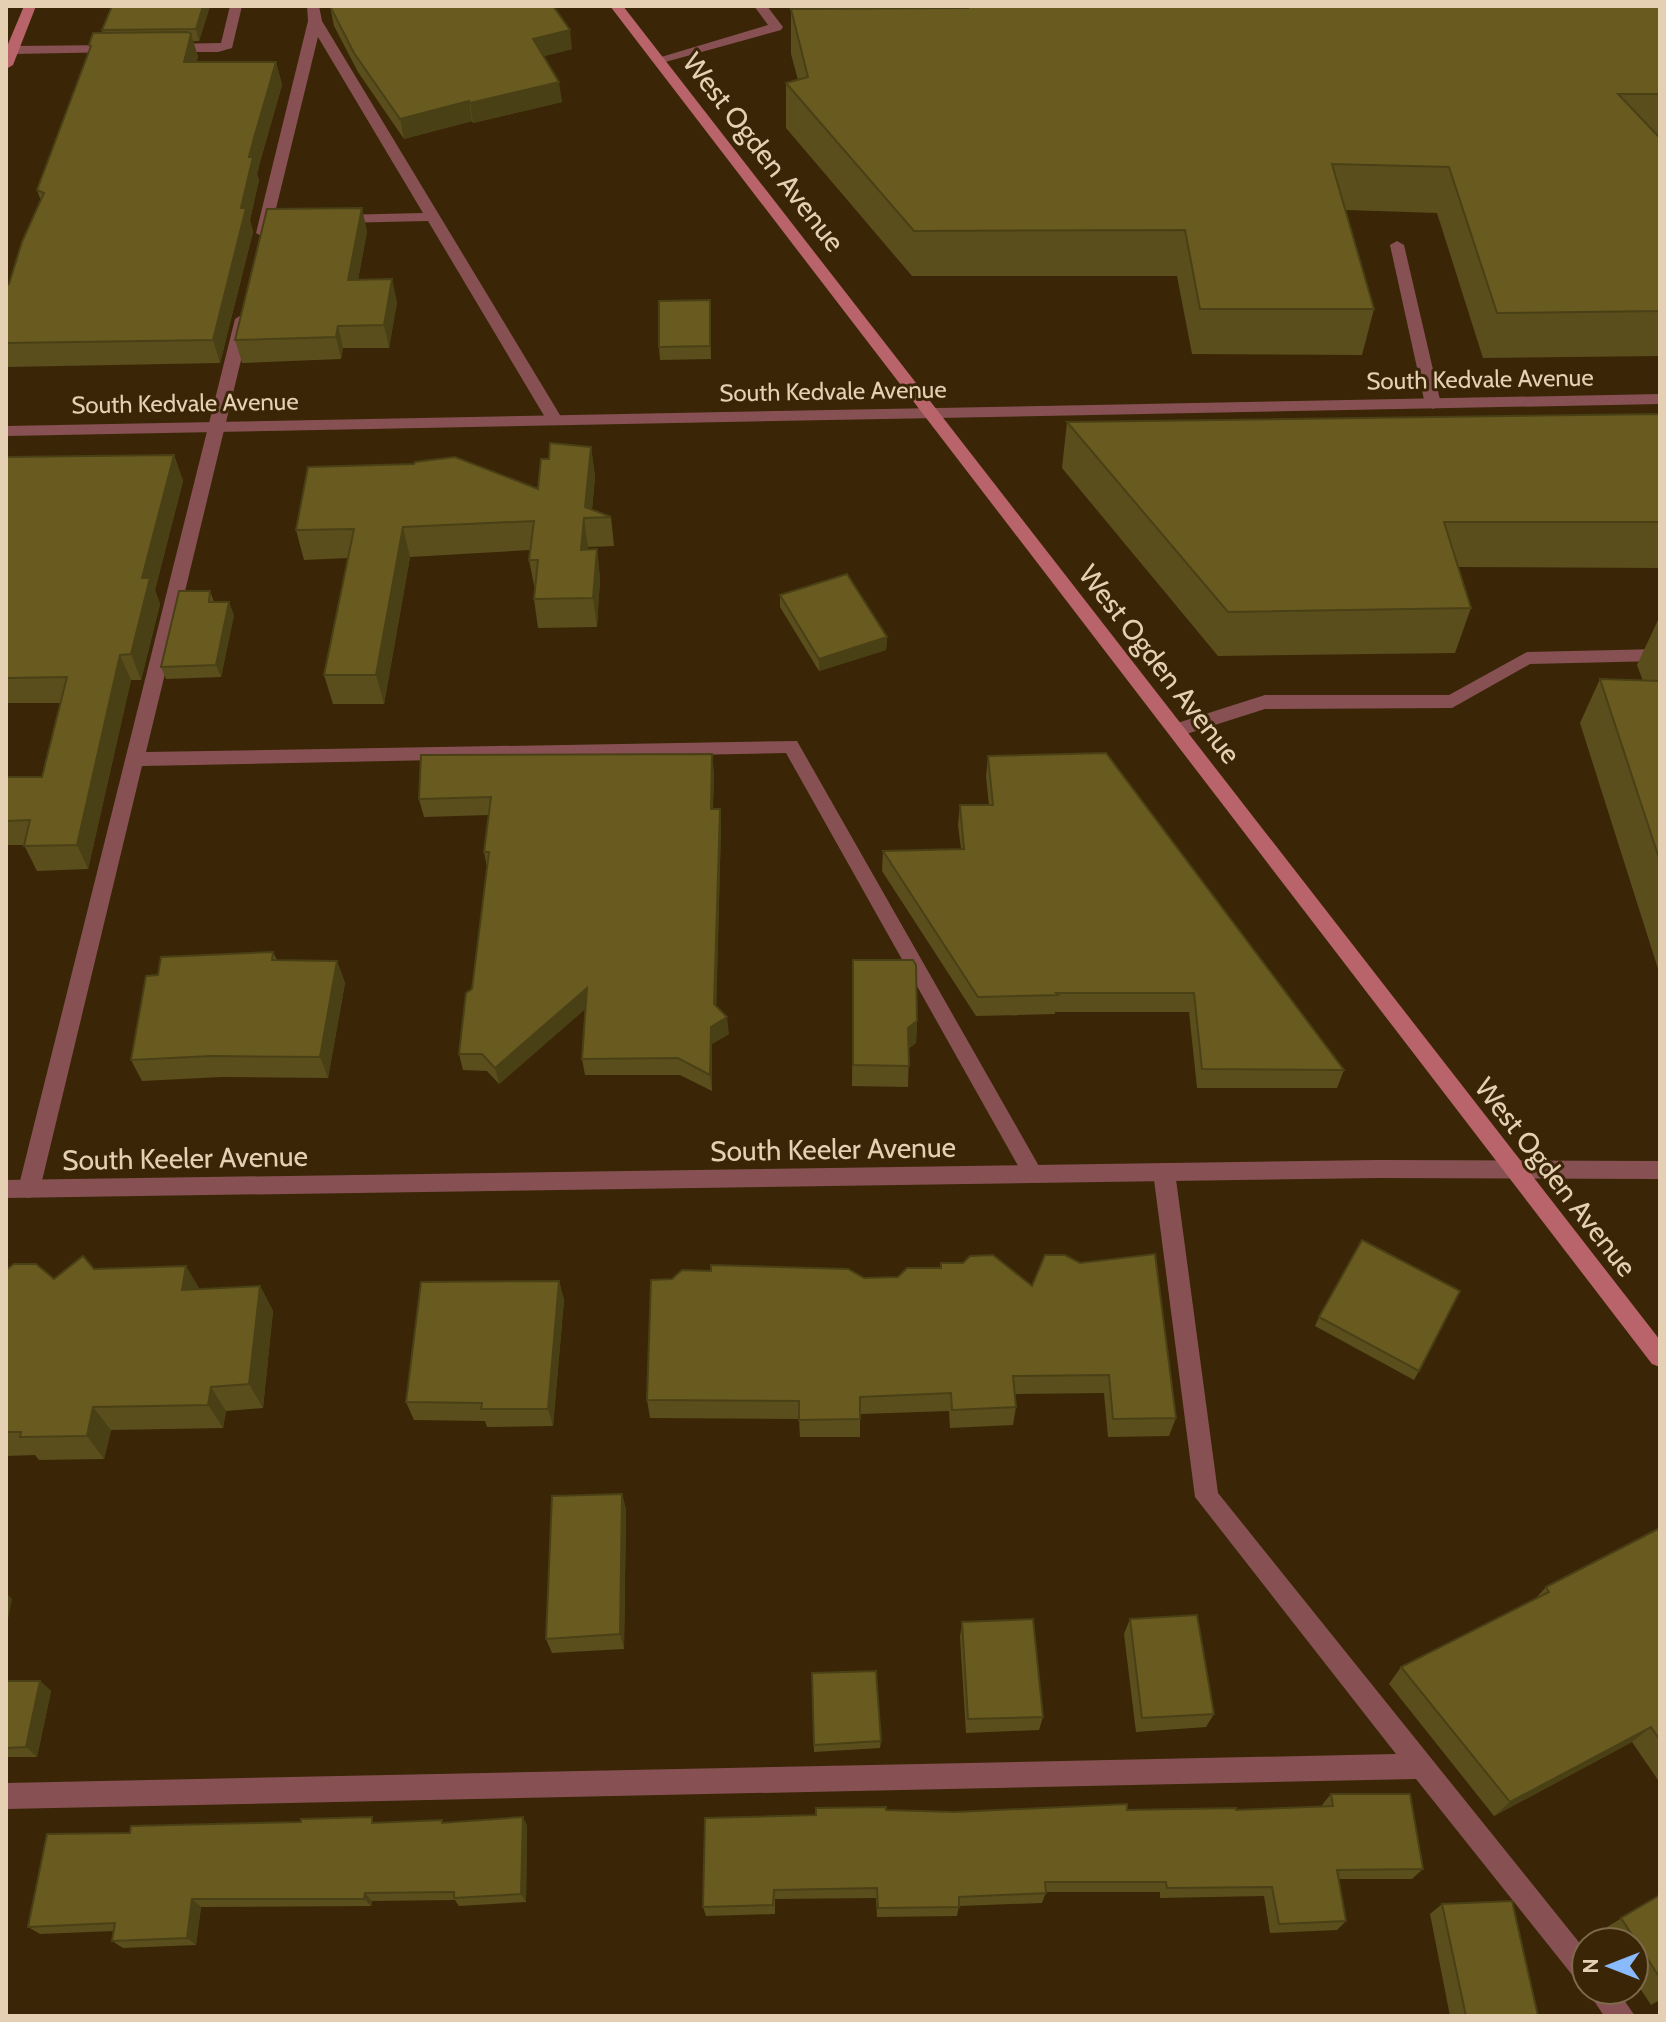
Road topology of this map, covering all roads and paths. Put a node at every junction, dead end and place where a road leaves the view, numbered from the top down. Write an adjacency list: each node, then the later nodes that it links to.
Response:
1 (30, 6): 8 (main road)
2 (236, 6): 6 (street)
3 (616, 6): 9 (main road, West Ogden Avenue)
4 (760, 6): 9 (street)
5 (314, 14): 11 (street); 14 (street)
6 (159, 48)
7 (129, 49): 8 (street)
8 (12, 50): 10 (main road)
9 (658, 60): 18 (main road, West Ogden Avenue)
10 (6, 65)
11 (434, 217): 12 (street); 19 (street)
12 (327, 219)
13 (1397, 245): 17 (street)
14 (259, 249)
15 (245, 308): 20 (street)
16 (1660, 399): 17 (street, South Kedvale Avenue)
17 (1433, 404): 18 (street, South Kedvale Avenue)
18 (929, 413): 19 (street, South Kedvale Avenue); 23 (main road, West Ogden Avenue)
19 (555, 420): 20 (street, South Kedvale Avenue)
20 (215, 427): 21 (street, South Kedvale Avenue); 24 (street)
21 (6, 431)
22 (1660, 655): 23 (street)
23 (1177, 730): 25 (main road, West Ogden Avenue)
24 (134, 759): 28 (street); 29 (street)
25 (1515, 1170): 26 (street, South Keeler Avenue); 27 (street, South Keeler Avenue); 30 (main road, West Ogden Avenue)
26 (1660, 1170)
27 (1164, 1172): 28 (street, South Keeler Avenue); 31 (street)
28 (1033, 1174): 29 (street, South Keeler Avenue)
29 (12, 1190)
30 (1660, 1357)
31 (1423, 1766): 32 (street); 33 (street)
32 (6, 1796)
33 (1570, 1952)

